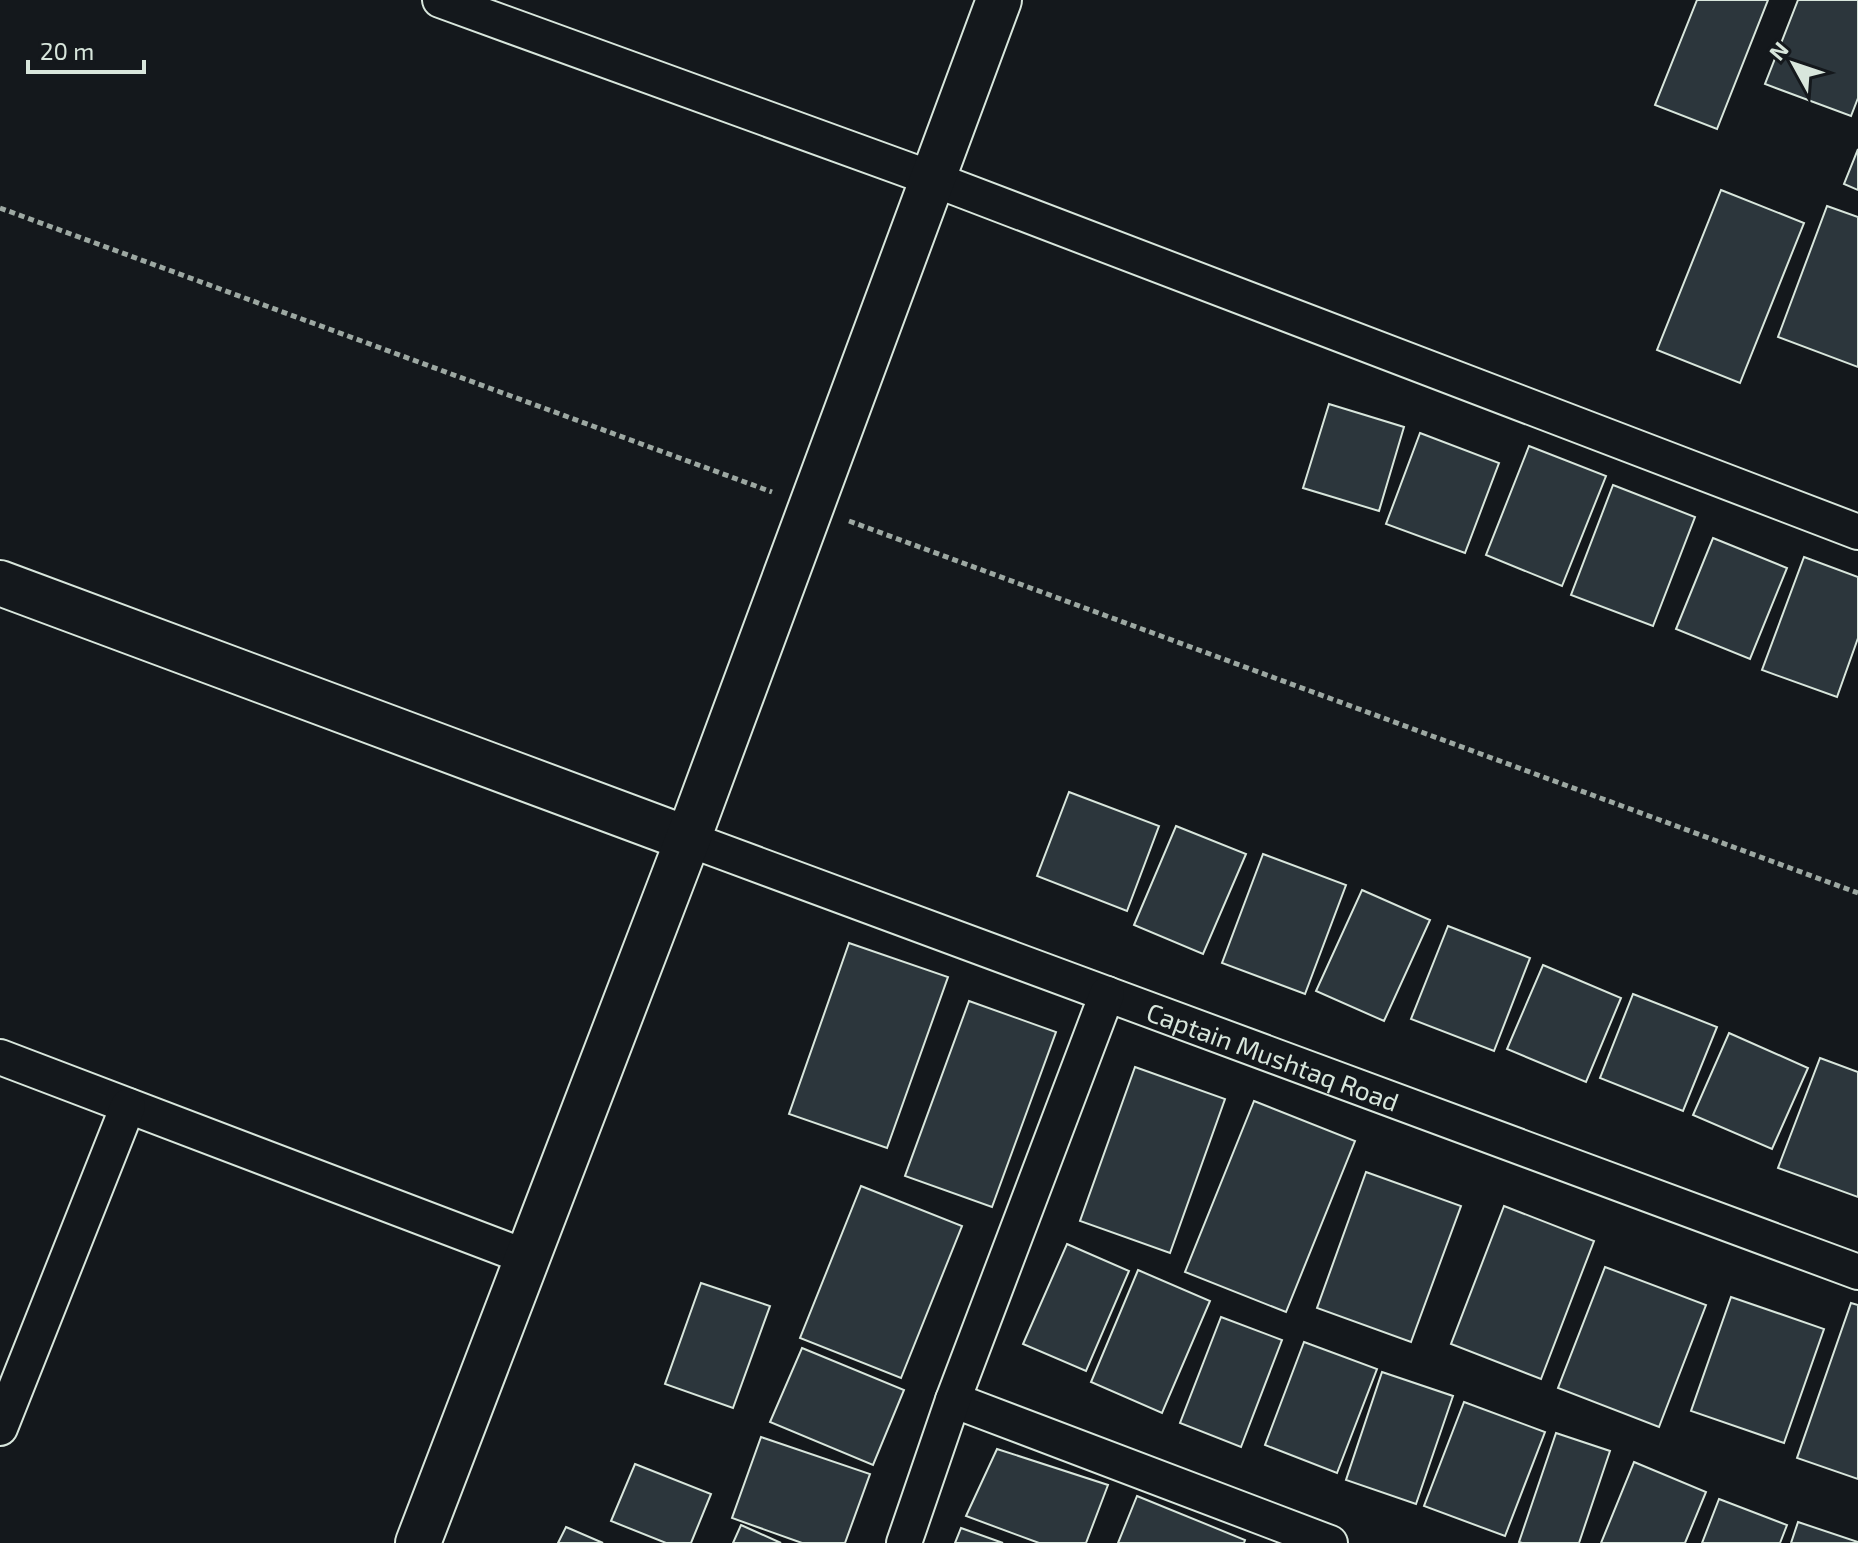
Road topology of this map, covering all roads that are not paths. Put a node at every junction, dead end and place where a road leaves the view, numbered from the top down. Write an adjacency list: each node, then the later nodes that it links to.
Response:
1 (440, 0): 3 (street)
2 (999, 0): 3 (street)
3 (933, 179): 4 (street); 6 (street)
4 (1858, 532)
5 (0, 583): 6 (street)
6 (688, 839): 7 (street, Captain Mushtaq Road); 10 (street)
7 (1107, 994): 11 (street, Captain Mushtaq Road); 12 (street)
8 (0, 1057): 9 (street)
9 (128, 1106): 10 (street); 13 (street)
10 (526, 1257): 15 (street)
11 (1858, 1272)
12 (953, 1400): 14 (street); 16 (street)
13 (0, 1428)
14 (1310, 1540)
15 (418, 1543)
16 (904, 1543)

